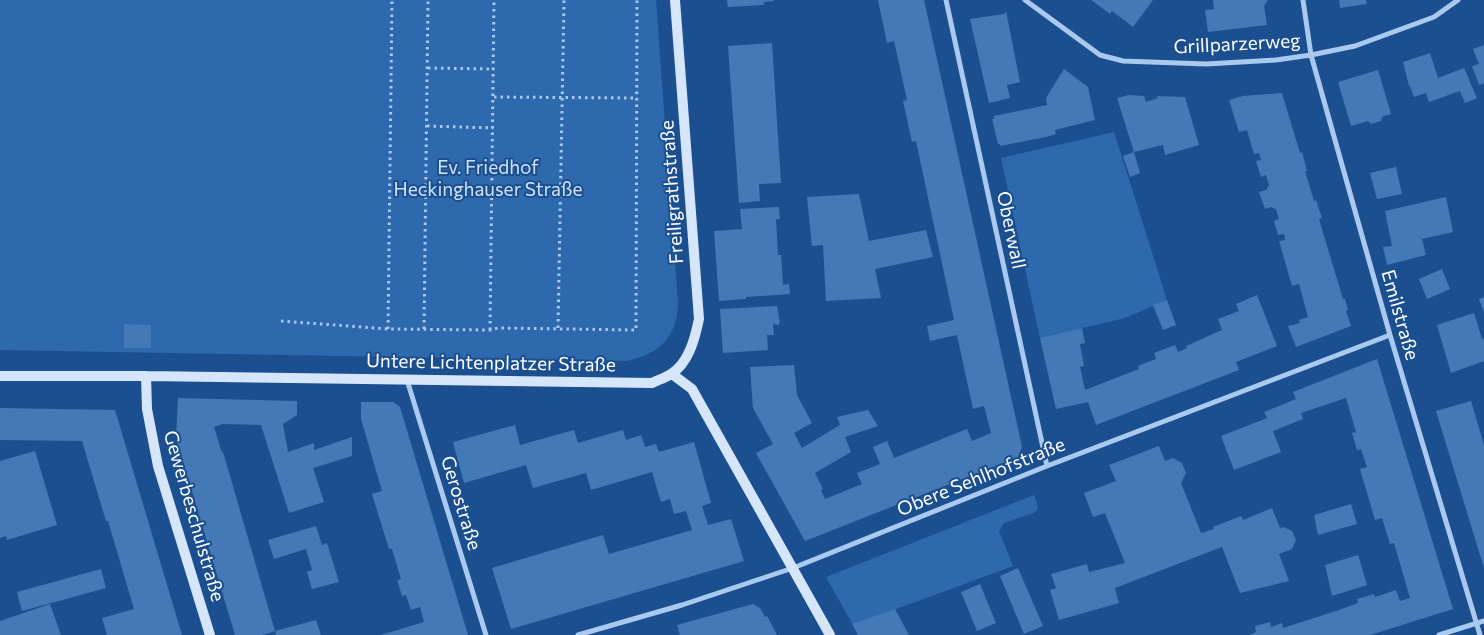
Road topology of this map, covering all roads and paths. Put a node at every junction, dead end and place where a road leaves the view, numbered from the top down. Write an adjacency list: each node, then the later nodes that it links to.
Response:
1 (392, 0): 21 (path)
2 (428, 0): 12 (path)
3 (494, 0): 13 (path)
4 (564, 0): 15 (path)
5 (637, 0): 16 (path)
6 (674, 0): 25 (main road, Freiligrathstraße)
7 (946, 0): 29 (street, Oberwall)
8 (1025, 0): 11 (street, Grillparzerweg)
9 (1303, 0): 11 (street, Emilstraße)
10 (1458, 0): 11 (street, Grillparzerweg)
11 (1311, 55): 24 (street, Emilstraße)
12 (428, 68): 13 (path); 17 (path)
13 (494, 69): 14 (path)
14 (494, 97): 15 (path); 18 (path)
15 (563, 98): 16 (path); 20 (path)
16 (636, 98): 20 (path)
17 (427, 126): 18 (path); 22 (path)
18 (493, 128): 23 (path)
19 (281, 321): 21 (path)
20 (558, 328): 23 (path)
21 (388, 329): 22 (path)
22 (424, 329): 23 (path)
23 (490, 330)
24 (1390, 335): 29 (street, Obere Sehlhofstraße); 32 (street, Emilstraße)
25 (672, 374): 28 (main road, Untere Lichtenplatzer Straße); 30 (main road)
26 (0, 376): 27 (main road, Untere Lichtenplatzer Straße)
27 (146, 376): 28 (main road, Untere Lichtenplatzer Straße); 33 (main road, Gewerbeschulstraße)
28 (406, 379): 34 (street, Gerostraße)
29 (1047, 466): 30 (street, Obere Sehlhofstraße)
30 (793, 568): 35 (street, Obere Sehlhofstraße); 36 (main road)
31 (1484, 621): 32 (street)
32 (1476, 623): 37 (street); 38 (street, Emilstraße)
33 (210, 635)
34 (486, 635)
35 (578, 635)
36 (830, 635)
37 (1439, 635)
38 (1480, 635)

